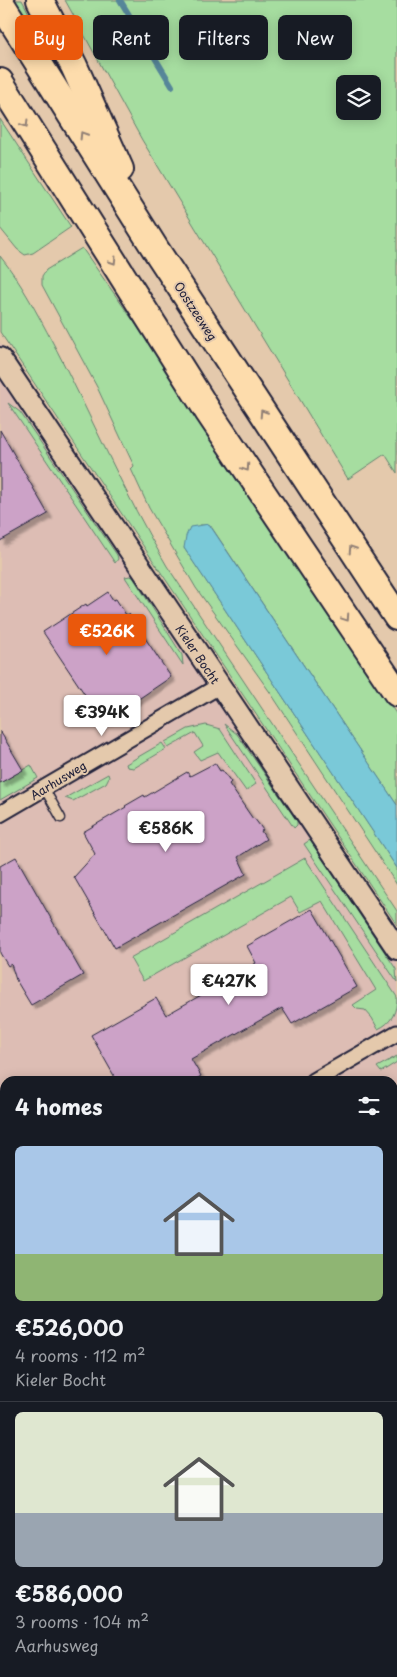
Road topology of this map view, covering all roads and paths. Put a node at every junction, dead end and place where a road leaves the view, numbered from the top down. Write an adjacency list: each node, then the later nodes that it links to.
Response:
1 (40, 0): 4 (highway)
2 (0, 2): 4 (highway, Oostzeeweg, one-way to 2)
3 (0, 82): 8 (highway, one-way to 8)
4 (156, 250): 6 (highway, Oostzeeweg, one-way to 4)
5 (2, 364): 7 (street, Kieler Bocht)
6 (397, 617)
7 (219, 686): 9 (street, Aarhusweg); 12 (street, Kieler Bocht)
8 (397, 693)
9 (44, 788): 10 (street, Aarhusweg); 11 (lane)
10 (0, 814)
11 (60, 818)
12 (397, 949)
13 (397, 1033): 14 (street)
14 (323, 1076)

